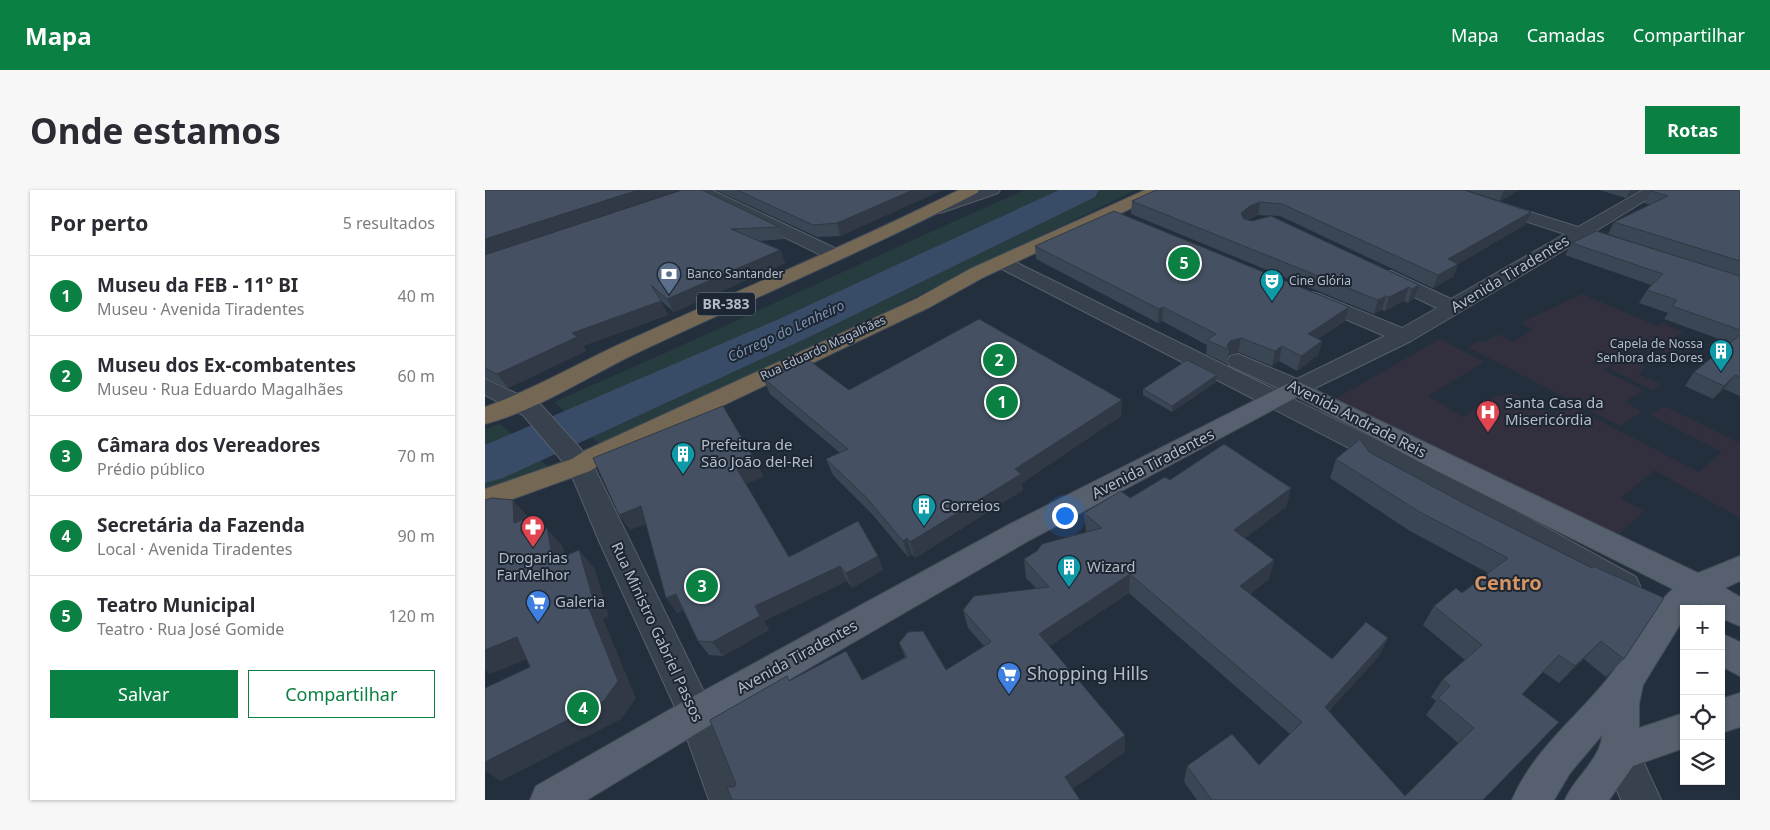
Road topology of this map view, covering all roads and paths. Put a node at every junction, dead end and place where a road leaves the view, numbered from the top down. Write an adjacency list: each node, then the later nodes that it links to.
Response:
1 (700, 190): 7 (street); 11 (street)
2 (971, 190): 8 (highway, BR-383)
3 (992, 190): 8 (street)
4 (1158, 190): 12 (highway, Rua Eduardo Magalhães)
5 (1444, 190): 9 (street)
6 (1653, 190): 9 (street, Avenida Tiradentes)
7 (681, 197)
8 (934, 209): 11 (highway, BR-383)
9 (1578, 233): 10 (street); 15 (street, Avenida Tiradentes)
10 (1607, 242)
11 (835, 255): 19 (highway, BR-383)
12 (1009, 259): 18 (street, Avenida Andrade Reis); 21 (highway, Rua Eduardo Magalhães)
13 (1372, 269): 15 (street)
14 (1296, 292): 16 (street)
15 (1453, 308): 16 (street, Avenida Tiradentes)
16 (1403, 336): 18 (street, Avenida Tiradentes)
17 (485, 386): 19 (street)
18 (1287, 394): 24 (main road, Avenida Andrade Reis); 25 (street, Avenida Andrade Reis); 31 (main road, Avenida Tiradentes)
19 (526, 407): 20 (highway, BR-383); 21 (street, Rua Ministro Gabriel Passos)
20 (485, 416)
21 (575, 458): 22 (highway, Rua Eduardo Magalhães); 31 (street, Rua Ministro Gabriel Passos)
22 (485, 499)
23 (1740, 568): 24 (main road)
24 (1697, 587): 25 (main road); 26 (main road, Avenida Andrade Reis)
25 (1663, 608): 29 (main road)
26 (1740, 613)
27 (1725, 650): 28 (main road)
28 (1740, 661)
29 (1626, 681): 34 (main road); 37 (main road)
30 (1740, 710): 32 (main road)
31 (696, 714): 35 (main road, Avenida Tiradentes); 36 (street, Rua Ministro Gabriel Passos)
32 (1725, 715)
33 (1680, 731): 34 (main road)
34 (1620, 752): 38 (main road); 39 (street)
35 (550, 800)
36 (729, 800)
37 (1532, 800)
38 (1585, 800)
39 (1641, 800)

